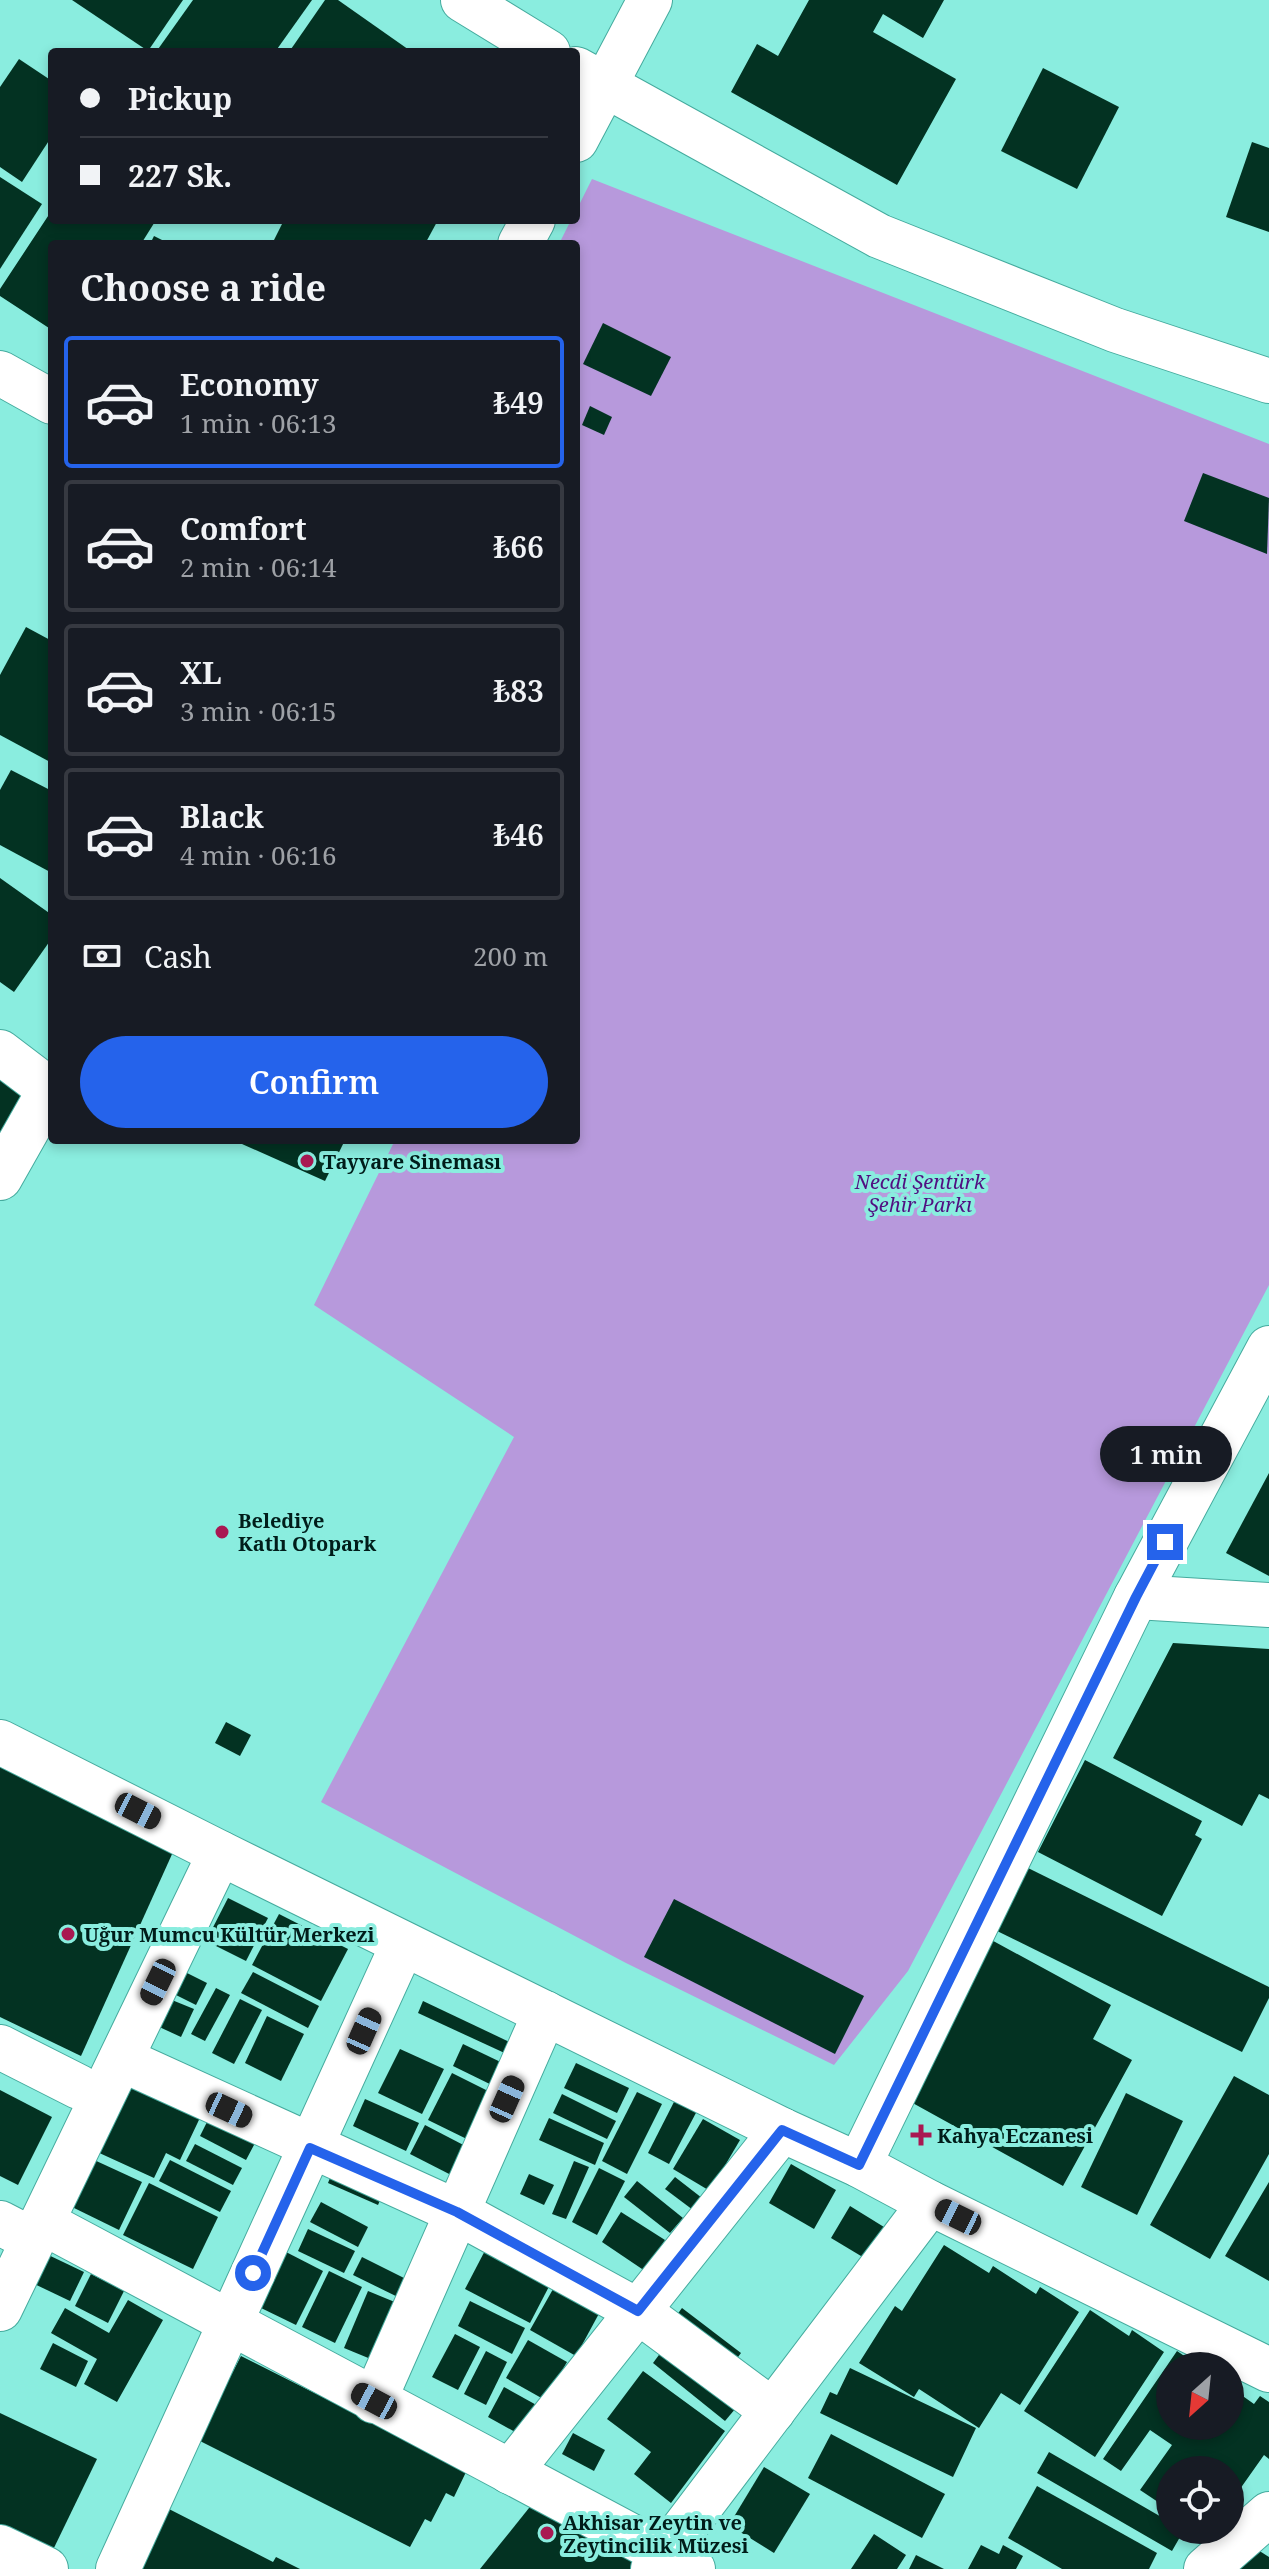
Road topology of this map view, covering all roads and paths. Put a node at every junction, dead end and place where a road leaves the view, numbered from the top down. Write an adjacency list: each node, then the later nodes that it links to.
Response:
1 (463, 0): 3 (street)
2 (650, 0): 4 (street)
3 (541, 48)
4 (590, 78): 5 (street); 7 (street)
5 (580, 122)
6 (0, 373): 8 (street)
7 (1269, 381)
8 (48, 400)
9 (0, 1052): 10 (street)
10 (48, 1086)
11 (48, 1093): 12 (street)
12 (0, 1178)
13 (1269, 1348): 14 (street)
14 (1136, 1597): 15 (street); 25 (street)
15 (1269, 1605)
16 (0, 1742): 17 (street)
17 (220, 1853): 18 (street); 21 (street)
18 (403, 1944): 19 (street); 24 (street)
19 (545, 2013): 23 (street); 27 (street)
20 (0, 2047): 22 (street)
21 (121, 2059): 24 (street); 28 (street)
22 (79, 2087)
23 (782, 2130): 25 (street); 30 (street)
24 (310, 2148): 27 (street); 31 (street)
25 (859, 2165): 26 (street)
26 (930, 2203): 32 (street); 34 (street)
27 (457, 2212): 30 (street); 33 (street)
28 (25, 2229): 29 (street); 31 (street)
29 (0, 2309)
30 (638, 2311): 34 (street); 35 (street)
31 (230, 2324): 33 (street); 40 (street)
32 (1269, 2370)
33 (374, 2401): 35 (street)
34 (773, 2411): 38 (street)
35 (510, 2472): 38 (street)
36 (1269, 2514): 41 (street)
37 (0, 2547): 39 (street)
38 (670, 2564)
39 (46, 2569)
40 (118, 2569)
41 (1206, 2569)

